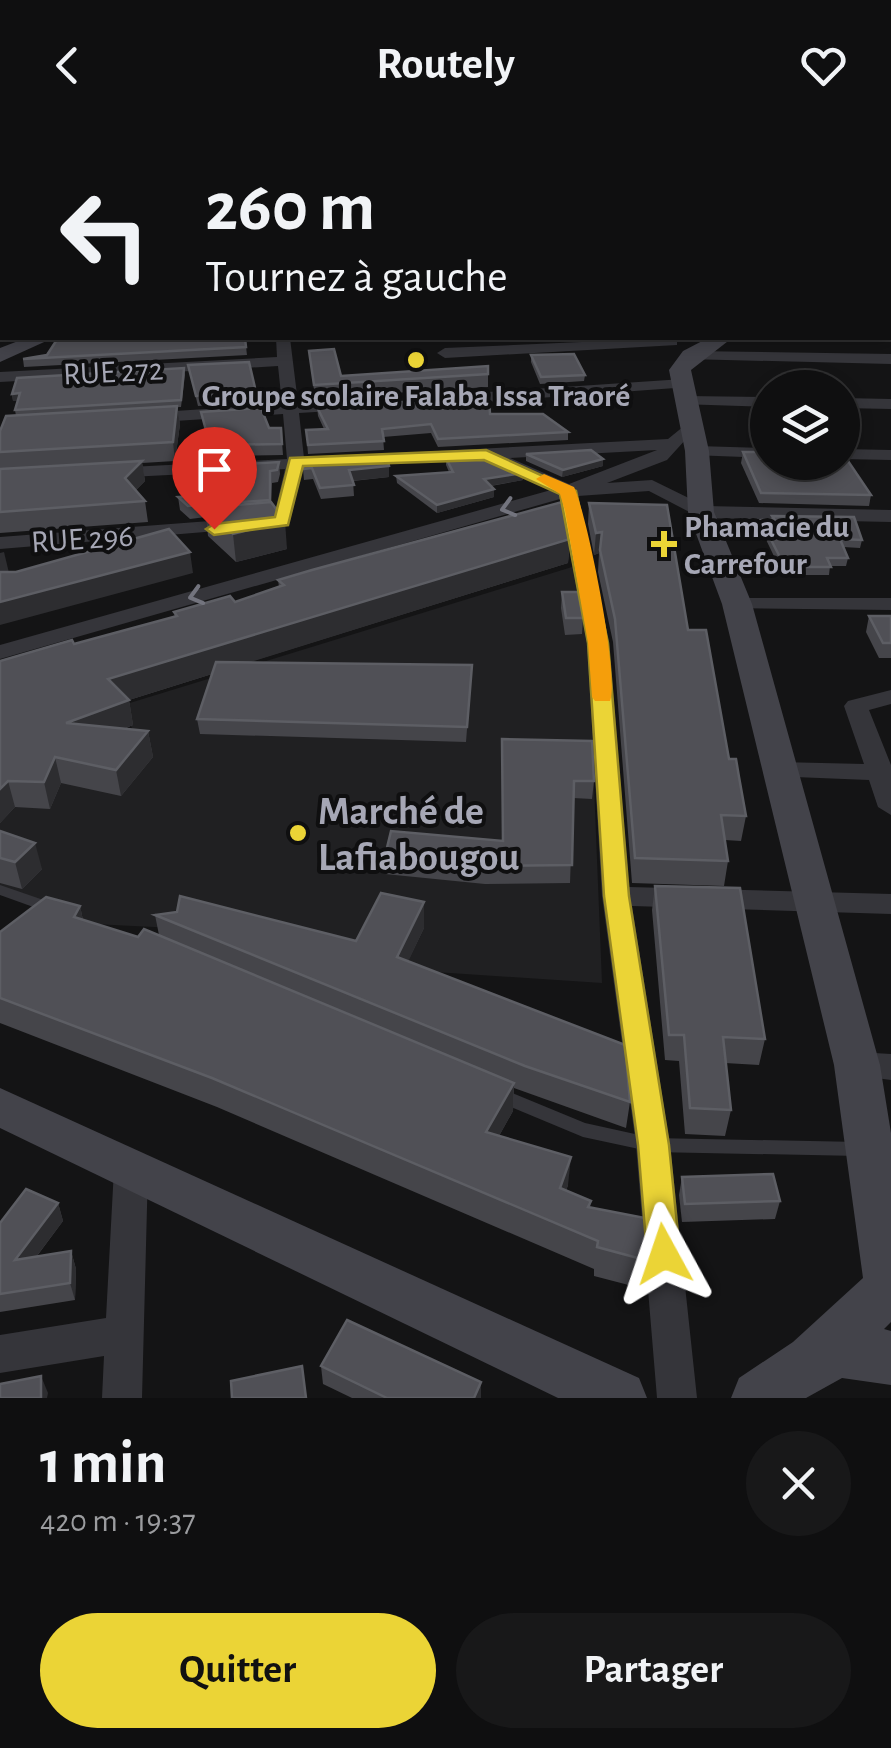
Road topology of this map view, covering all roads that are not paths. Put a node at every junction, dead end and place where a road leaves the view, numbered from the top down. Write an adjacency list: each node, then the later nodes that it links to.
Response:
1 (38, 340): 5 (street)
2 (283, 340): 7 (street)
3 (720, 340): 10 (street)
4 (444, 353): 8 (street)
5 (0, 356)
6 (891, 359): 10 (street)
7 (286, 361): 9 (street, RUE 272); 16 (street)
8 (520, 372): 10 (street); 10 (street); 12 (street)
9 (0, 377)
10 (682, 390): 11 (street); 18 (street); 20 (street); 24 (street); 25 (street)
11 (750, 399)
12 (432, 400)
13 (860, 403): 15 (street)
14 (372, 404): 16 (street)
15 (891, 404)
16 (293, 409): 17 (street); 22 (street)
17 (117, 420)
18 (750, 440)
19 (860, 454): 21 (street)
20 (486, 455): 22 (street); 24 (street)
21 (891, 455)
22 (296, 461): 23 (street); 27 (street, RUE 296)
23 (98, 474)
24 (568, 491): 25 (street); 32 (street, one-way to 32); 38 (street)
25 (701, 512): 26 (street); 30 (street)
26 (891, 516)
27 (186, 532): 28 (street, RUE 296); 29 (street)
28 (0, 543)
29 (120, 557)
30 (737, 604): 31 (street); 34 (street)
31 (891, 604)
32 (0, 652)
33 (891, 697): 35 (street)
34 (779, 770): 35 (street); 39 (street)
35 (885, 772): 36 (street)
36 (891, 808)
37 (0, 890): 41 (lane)
38 (616, 896): 39 (street); 45 (street)
39 (812, 902): 40 (street); 42 (street)
40 (891, 904)
41 (75, 916)
42 (874, 1066): 46 (street)
43 (474, 1084): 45 (lane)
44 (5, 1112): 47 (street)
45 (654, 1145): 46 (lane); 55 (street)
46 (871, 1149): 48 (street)
47 (131, 1169): 49 (street); 54 (street)
48 (890, 1280): 52 (street)
49 (124, 1334): 50 (street); 53 (street)
50 (0, 1354)
51 (891, 1358): 52 (street)
52 (778, 1387)
53 (122, 1398)
54 (619, 1398)
55 (676, 1398)

